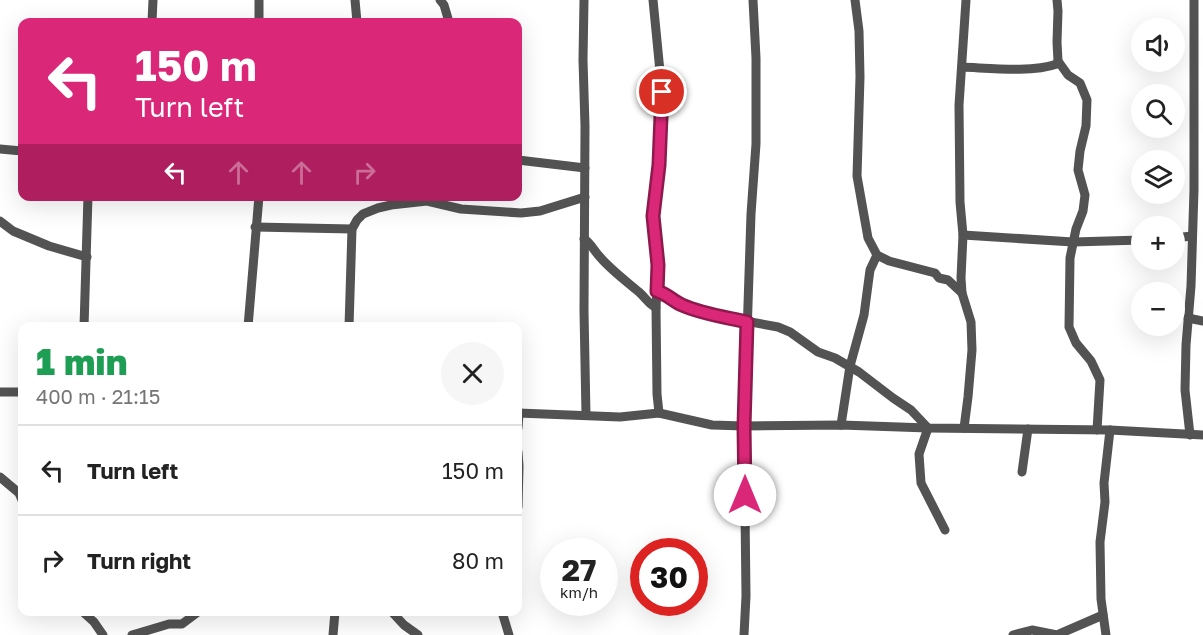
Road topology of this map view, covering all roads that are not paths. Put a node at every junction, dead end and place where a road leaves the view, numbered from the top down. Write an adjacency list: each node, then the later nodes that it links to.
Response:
1 (153, 0): 12 (street)
2 (259, 0): 13 (street)
3 (355, 0): 14 (street)
4 (440, 0): 15 (street)
5 (584, 0): 21 (street)
6 (653, 0): 38 (street)
7 (753, 0): 46 (street)
8 (855, 0): 36 (street)
9 (966, 0): 17 (street)
10 (1057, 0): 16 (street)
11 (1194, 0): 31 (street)
12 (152, 18)
13 (258, 18)
14 (357, 18)
15 (448, 18)
16 (1058, 61): 17 (street); 35 (street)
17 (962, 67): 30 (street)
18 (0, 149): 19 (street)
19 (18, 151)
20 (522, 160): 21 (street)
21 (585, 168): 22 (street)
22 (585, 197): 26 (street); 33 (street)
23 (88, 201): 37 (street)
24 (258, 201): 28 (street)
25 (402, 201): 29 (street)
26 (427, 201)
27 (0, 221): 37 (street)
28 (255, 227): 29 (street); 44 (street)
29 (352, 229): 45 (street)
30 (963, 235): 35 (street); 39 (street)
31 (1192, 236): 32 (street); 41 (street)
32 (1185, 237)
33 (584, 239): 40 (street); 52 (street)
34 (1131, 240): 35 (street)
35 (1073, 242): 58 (street)
36 (877, 255): 39 (street); 47 (street)
37 (87, 257): 43 (street)
38 (657, 291): 40 (street); 46 (street)
39 (962, 293): 56 (street)
40 (656, 308): 51 (street)
41 (1188, 318): 42 (street); 60 (street)
42 (1203, 321)
43 (84, 322)
44 (248, 322)
45 (349, 322)
46 (747, 322): 47 (street); 54 (street)
47 (850, 366): 53 (street); 55 (street)
48 (0, 392): 49 (street)
49 (18, 392)
50 (522, 413): 52 (street)
51 (659, 413): 52 (street); 54 (street)
52 (586, 415)
53 (841, 425): 54 (street); 55 (street)
54 (744, 426): 77 (street)
55 (928, 428): 56 (street); 65 (street)
56 (964, 428): 57 (street)
57 (1028, 429): 58 (street); 62 (street)
58 (1097, 430): 59 (street)
59 (1110, 430): 60 (street); 66 (street)
60 (1190, 435): 61 (street)
61 (1203, 435)
62 (1022, 472)
63 (0, 477): 64 (street)
64 (18, 492)
65 (945, 530)
66 (1103, 615): 78 (street); 79 (street)
67 (87, 616): 72 (street)
68 (193, 616): 73 (street)
69 (335, 616): 74 (street)
70 (396, 616): 75 (street)
71 (503, 616): 76 (street)
72 (103, 635)
73 (132, 635)
74 (333, 635)
75 (418, 635)
76 (509, 635)
77 (744, 635)
78 (1013, 635)
79 (1106, 635)

